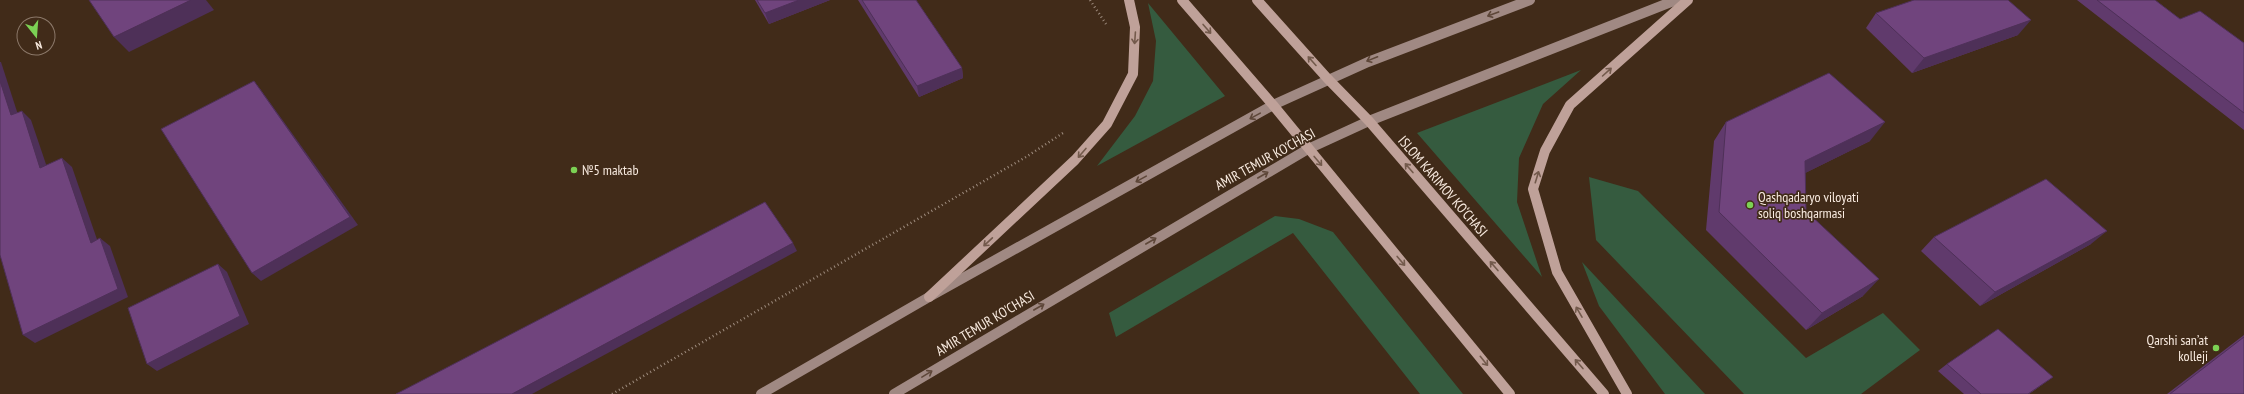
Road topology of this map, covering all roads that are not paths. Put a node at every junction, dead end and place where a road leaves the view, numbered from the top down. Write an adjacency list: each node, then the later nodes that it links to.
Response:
1 (1130, 0): 11 (main road, one-way to 11)
2 (1182, 0): 8 (main road, one-way to 8)
3 (1257, 0): 7 (main road, ISLOM KARIMOV KO‘CHASI, one-way to 3)
4 (1530, 0): 7 (main road, one-way to 7)
5 (1676, 0): 9 (main road, AMIR TEMUR KO'CHASI)
6 (1688, 0): 16 (main road, one-way to 6)
7 (1326, 78): 8 (main road); 9 (main road, ISLOM KARIMOV KO‘CHASI)
8 (1273, 105): 10 (main road); 11 (main road, one-way to 11)
9 (1369, 121): 10 (main road, AMIR TEMUR KO'CHASI); 15 (main road, ISLOM KARIMOV KO‘CHASI, one-way to 9)
10 (1308, 149): 13 (main road, AMIR TEMUR KO'CHASI, one-way to 10); 14 (main road, one-way to 14)
11 (929, 297): 12 (main road)
12 (761, 394)
13 (894, 394)
14 (1510, 394)
15 (1604, 394)
16 (1627, 394)

